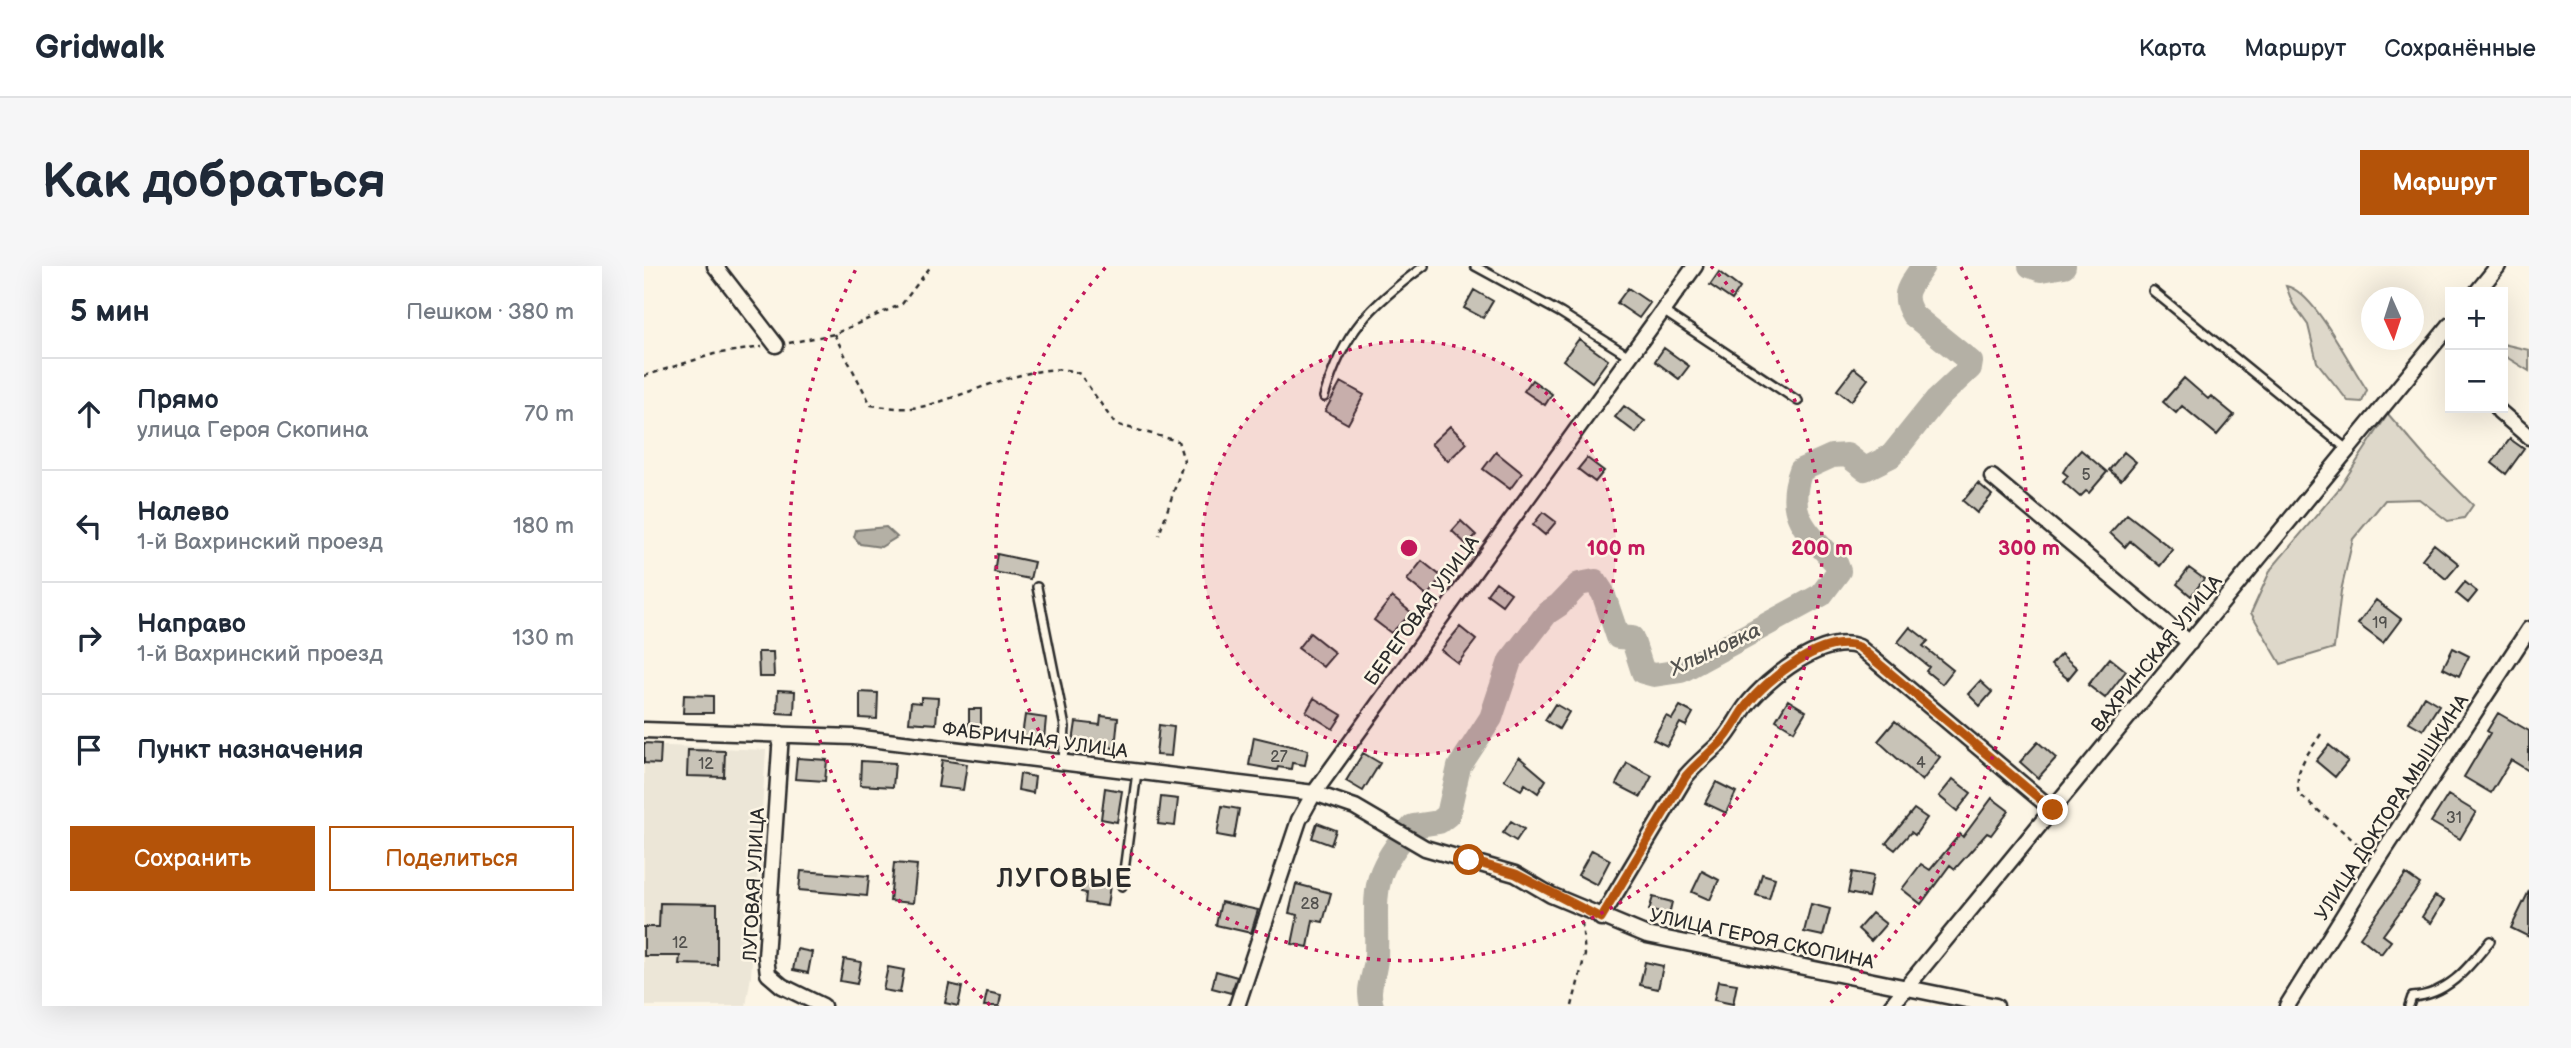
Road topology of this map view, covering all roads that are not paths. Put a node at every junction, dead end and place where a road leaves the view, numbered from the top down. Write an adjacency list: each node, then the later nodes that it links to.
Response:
1 (715, 266): 10 (street)
2 (1424, 266): 12 (lane)
3 (1475, 266): 11 (lane)
4 (1695, 266): 8 (street, БЕРЕГОВАЯ УЛИЦА)
5 (2498, 266): 6 (street)
6 (2481, 287)
7 (2153, 291): 16 (lane)
8 (1662, 311): 11 (street, БЕРЕГОВАЯ УЛИЦА); 13 (lane)
9 (2445, 331): 16 (street, ВАХРИНСКАЯ УЛИЦА)
10 (776, 345)
11 (1630, 356): 25 (street, БЕРЕГОВАЯ УЛИЦА)
12 (1324, 397)
13 (1798, 401)
14 (2501, 413): 15 (street)
15 (2529, 436)
16 (2348, 450): 20 (street, ВАХРИНСКАЯ УЛИЦА)
17 (1992, 477): 20 (street)
18 (1037, 587): 23 (lane)
19 (2529, 629): 36 (street, УЛИЦА ДОКТОРА МЫШКИНА)
20 (2190, 643): 26 (street, ВАХРИНСКАЯ УЛИЦА)
21 (644, 730): 22 (street, ФАБРИЧНАЯ УЛИЦА)
22 (781, 734): 23 (street, ФАБРИЧНАЯ УЛИЦА); 32 (street, ЛУГОВАЯ УЛИЦА)
23 (1063, 762): 24 (street, ФАБРИЧНАЯ УЛИЦА)
24 (1137, 771): 25 (street, ФАБРИЧНАЯ УЛИЦА); 28 (lane)
25 (1314, 793): 27 (street, ФАБРИЧНАЯ УЛИЦА); 33 (street, БЕРЕГОВАЯ УЛИЦА)
26 (2053, 810): 29 (street); 31 (street, ВАХРИНСКАЯ УЛИЦА)
27 (1405, 837): 29 (street, УЛИЦА ГЕРОЯ СКОПИНА)
28 (1122, 886)
29 (1601, 918): 31 (street, УЛИЦА ГЕРОЯ СКОПИНА)
30 (2490, 941): 37 (lane)
31 (1906, 989): 34 (street, ВАХРИНСКАЯ УЛИЦА); 35 (street, УЛИЦА ГЕРОЯ СКОПИНА)
32 (823, 1006)
33 (1237, 1006)
34 (1891, 1006)
35 (1996, 1006)
36 (2287, 1006)
37 (2409, 1006)

